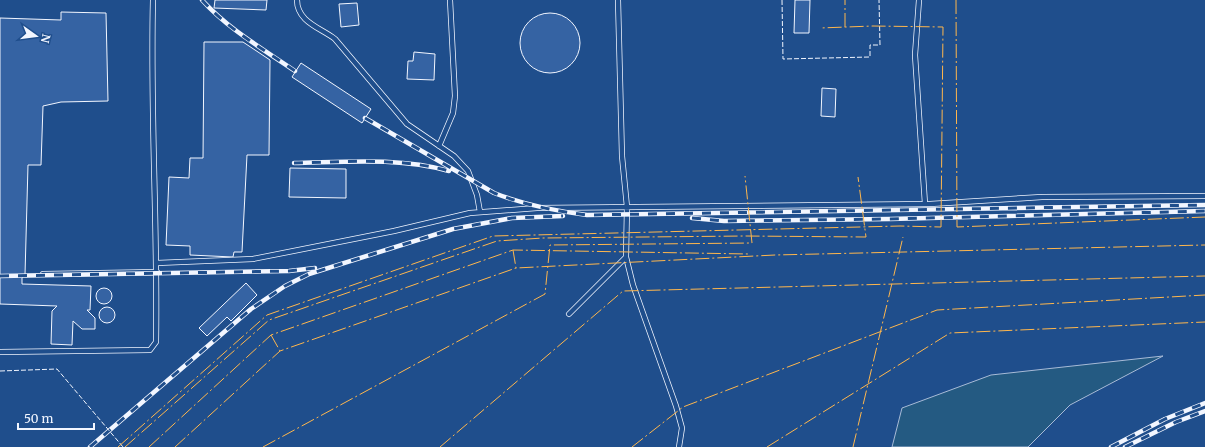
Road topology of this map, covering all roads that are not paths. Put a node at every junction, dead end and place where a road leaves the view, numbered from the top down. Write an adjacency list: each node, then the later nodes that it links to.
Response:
1 (153, 0): 12 (lane)
2 (297, 0): 6 (lane)
3 (450, 0): 6 (lane)
4 (618, 0): 9 (lane)
5 (919, 0): 8 (lane)
6 (439, 146): 10 (lane)
7 (1205, 196): 8 (lane)
8 (925, 204): 9 (lane)
9 (628, 207): 10 (lane); 11 (lane)
10 (480, 212): 12 (lane)
11 (626, 257): 15 (lane); 17 (lane)
12 (157, 263): 13 (lane)
13 (157, 272): 14 (lane); 16 (lane)
14 (43, 274)
15 (569, 314)
16 (0, 352)
17 (679, 447)

